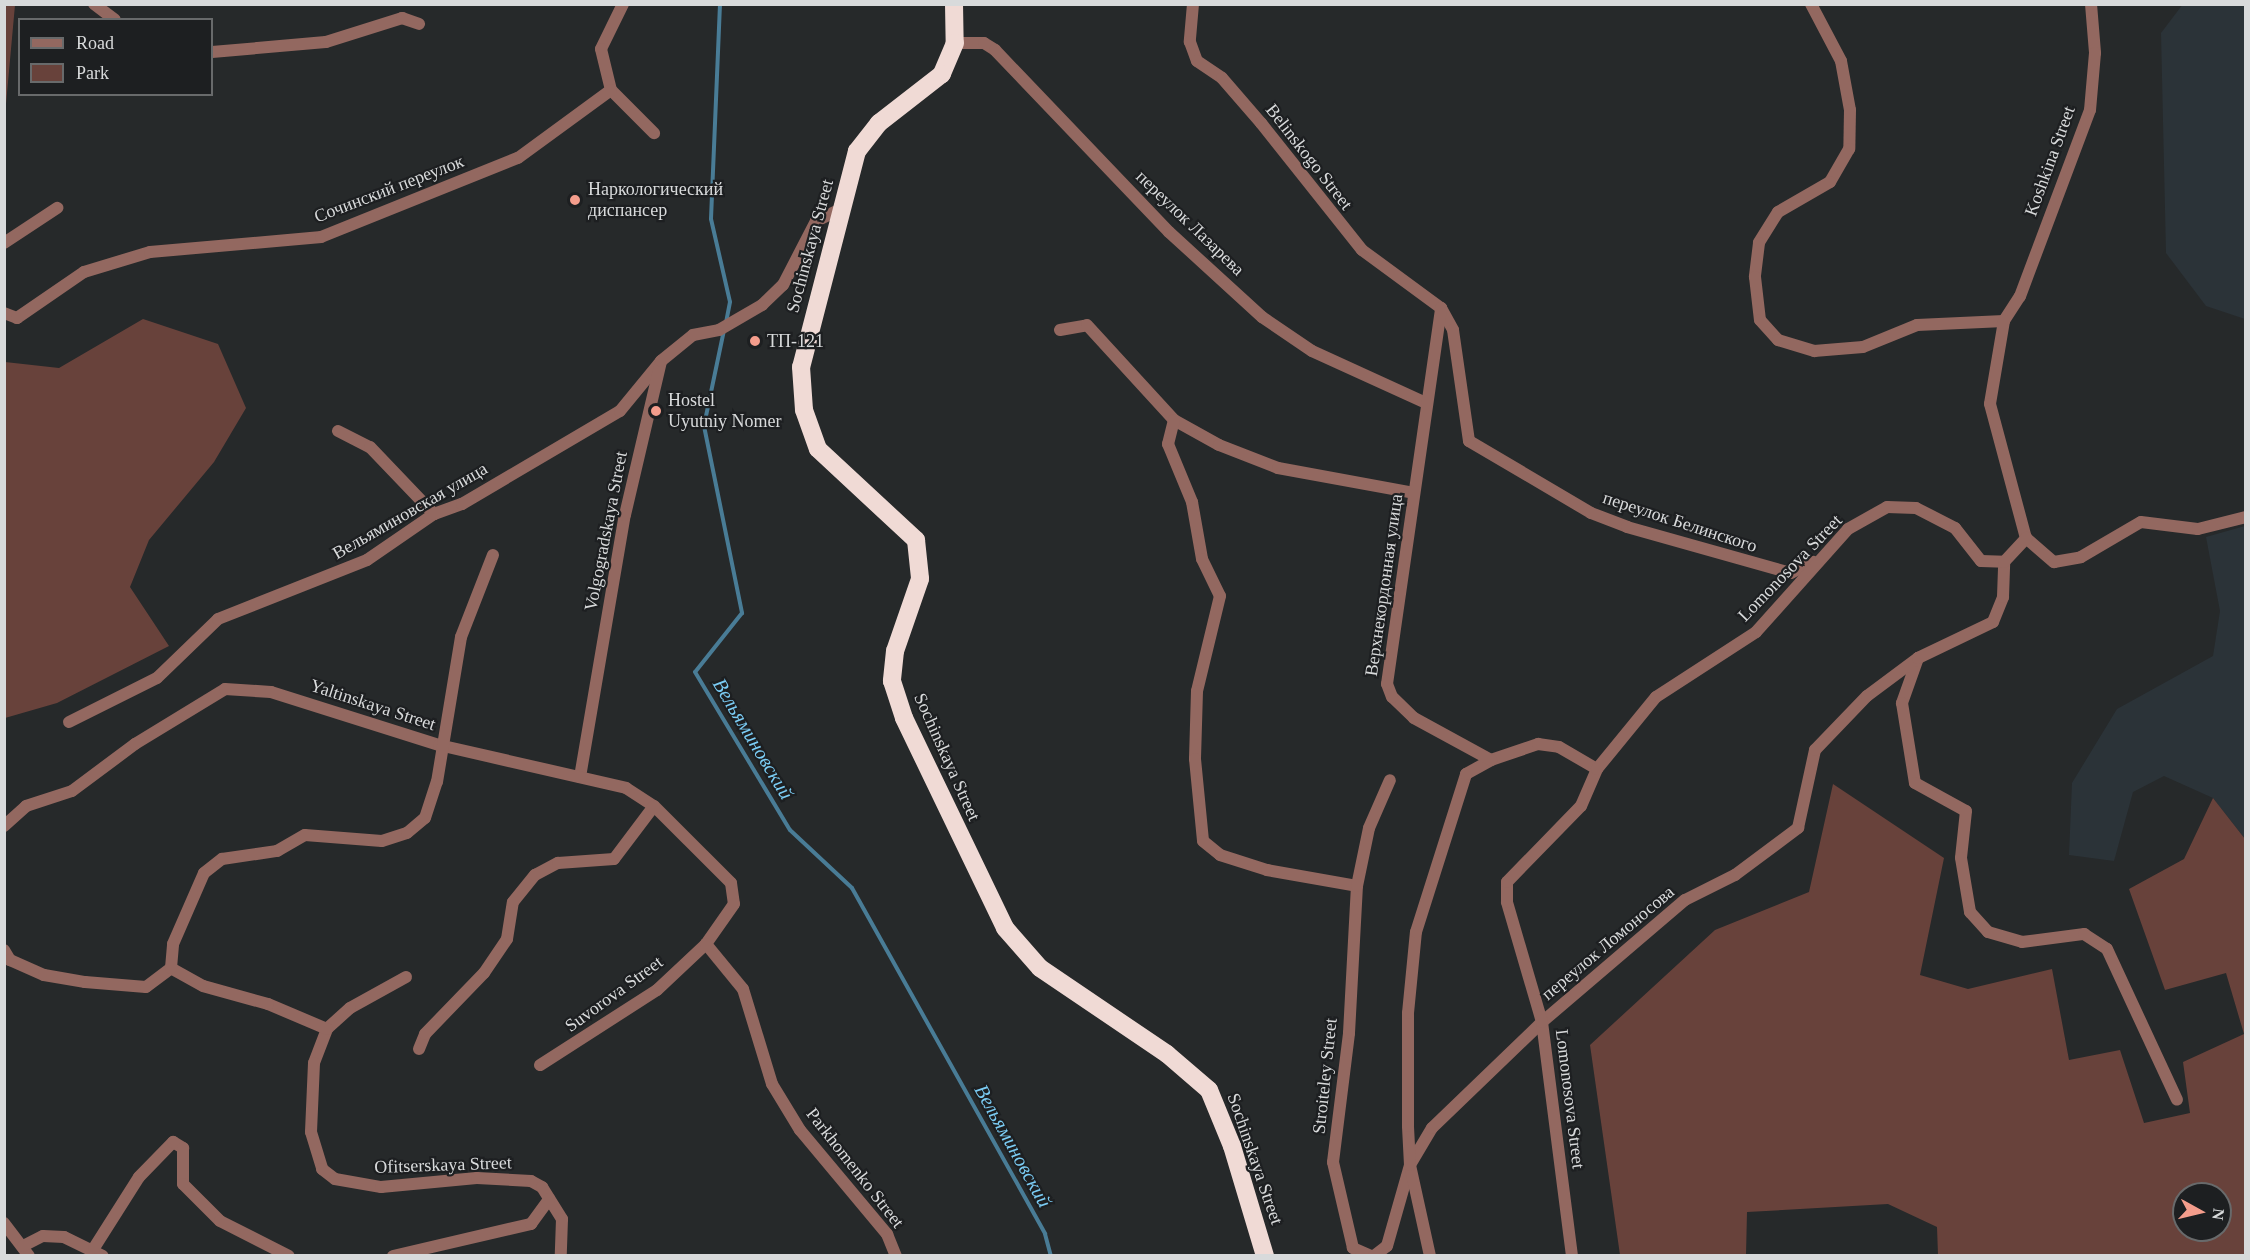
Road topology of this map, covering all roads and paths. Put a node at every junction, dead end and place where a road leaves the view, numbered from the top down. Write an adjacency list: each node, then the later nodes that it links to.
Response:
1 (94, 4): 7 (street)
2 (622, 4): 11 (street)
3 (954, 4): 9 (highway, Sochinskaya Street)
4 (1193, 4): 16 (street, Belinskogo Street)
5 (1811, 4): 18 (street)
6 (2091, 4): 18 (street, Koshkina Street)
7 (112, 18)
8 (419, 24): 10 (street)
9 (955, 43): 14 (highway, Sochinskaya Street); 21 (street, переулок Лазарева)
10 (213, 52)
11 (612, 90): 12 (street); 17 (street, Сочинский переулок)
12 (654, 133)
13 (57, 208): 15 (street)
14 (839, 210): 20 (street); 60 (highway, Sochinskaya Street)
15 (4, 243)
16 (1442, 308): 21 (street, Верхнекордонная улица); 29 (street, переулок Белинского)
17 (4, 313)
18 (2004, 321): 27 (street)
19 (1060, 330): 22 (street)
20 (661, 361): 25 (street, Вельяминовская улица); 36 (street, Volgogradskaya Street)
21 (1426, 403): 24 (street, Верхнекордонная улица)
22 (1174, 420): 24 (street); 41 (street)
23 (338, 431): 25 (street)
24 (1414, 493): 34 (street, Верхнекордонная улица)
25 (434, 513): 32 (street, Вельяминовская улица)
26 (2246, 517): 27 (street)
27 (2026, 538): 30 (street)
28 (493, 555): 33 (street)
29 (1817, 561): 30 (street, Lomonosova Street); 35 (street, Lomonosova Street)
30 (2004, 562): 31 (street, переулок Ломоносова)
31 (1918, 658): 46 (street, переулок Ломоносова); 50 (street)
32 (69, 722)
33 (439, 745): 36 (street, Yaltinskaya Street); 39 (street, Yaltinskaya Street); 44 (street)
34 (1491, 760): 35 (street); 51 (street)
35 (1600, 766): 46 (street, Lomonosova Street)
36 (580, 777): 38 (street, Yaltinskaya Street)
37 (1390, 780): 41 (street, Stroiteley Street)
38 (654, 806): 40 (street, Yaltinskaya Street); 48 (street)
39 (4, 826)
40 (731, 883): 42 (street, Suvorova Street)
41 (1357, 886): 61 (street, Stroiteley Street)
42 (706, 944): 49 (street, Suvorova Street); 59 (street, Parkhomenko Street)
43 (4, 950): 44 (street)
44 (171, 968): 47 (street)
45 (406, 977): 47 (street, Ofitserskaya Street)
46 (1542, 1022): 51 (street, переулок Ломоносова); 63 (street, Lomonosova Street)
47 (327, 1029): 52 (street, Ofitserskaya Street)
48 (419, 1049)
49 (540, 1065)
50 (2177, 1100)
51 (1410, 1165): 61 (street, Stroiteley Street); 62 (street)
52 (549, 1199): 57 (street); 58 (street)
53 (4, 1223): 54 (street)
54 (26, 1250): 55 (street)
55 (99, 1252): 56 (street)
56 (290, 1256)
57 (393, 1256)
58 (561, 1256)
59 (896, 1256)
60 (1265, 1256)
61 (1372, 1256)
62 (1430, 1256)
63 (1572, 1256)

